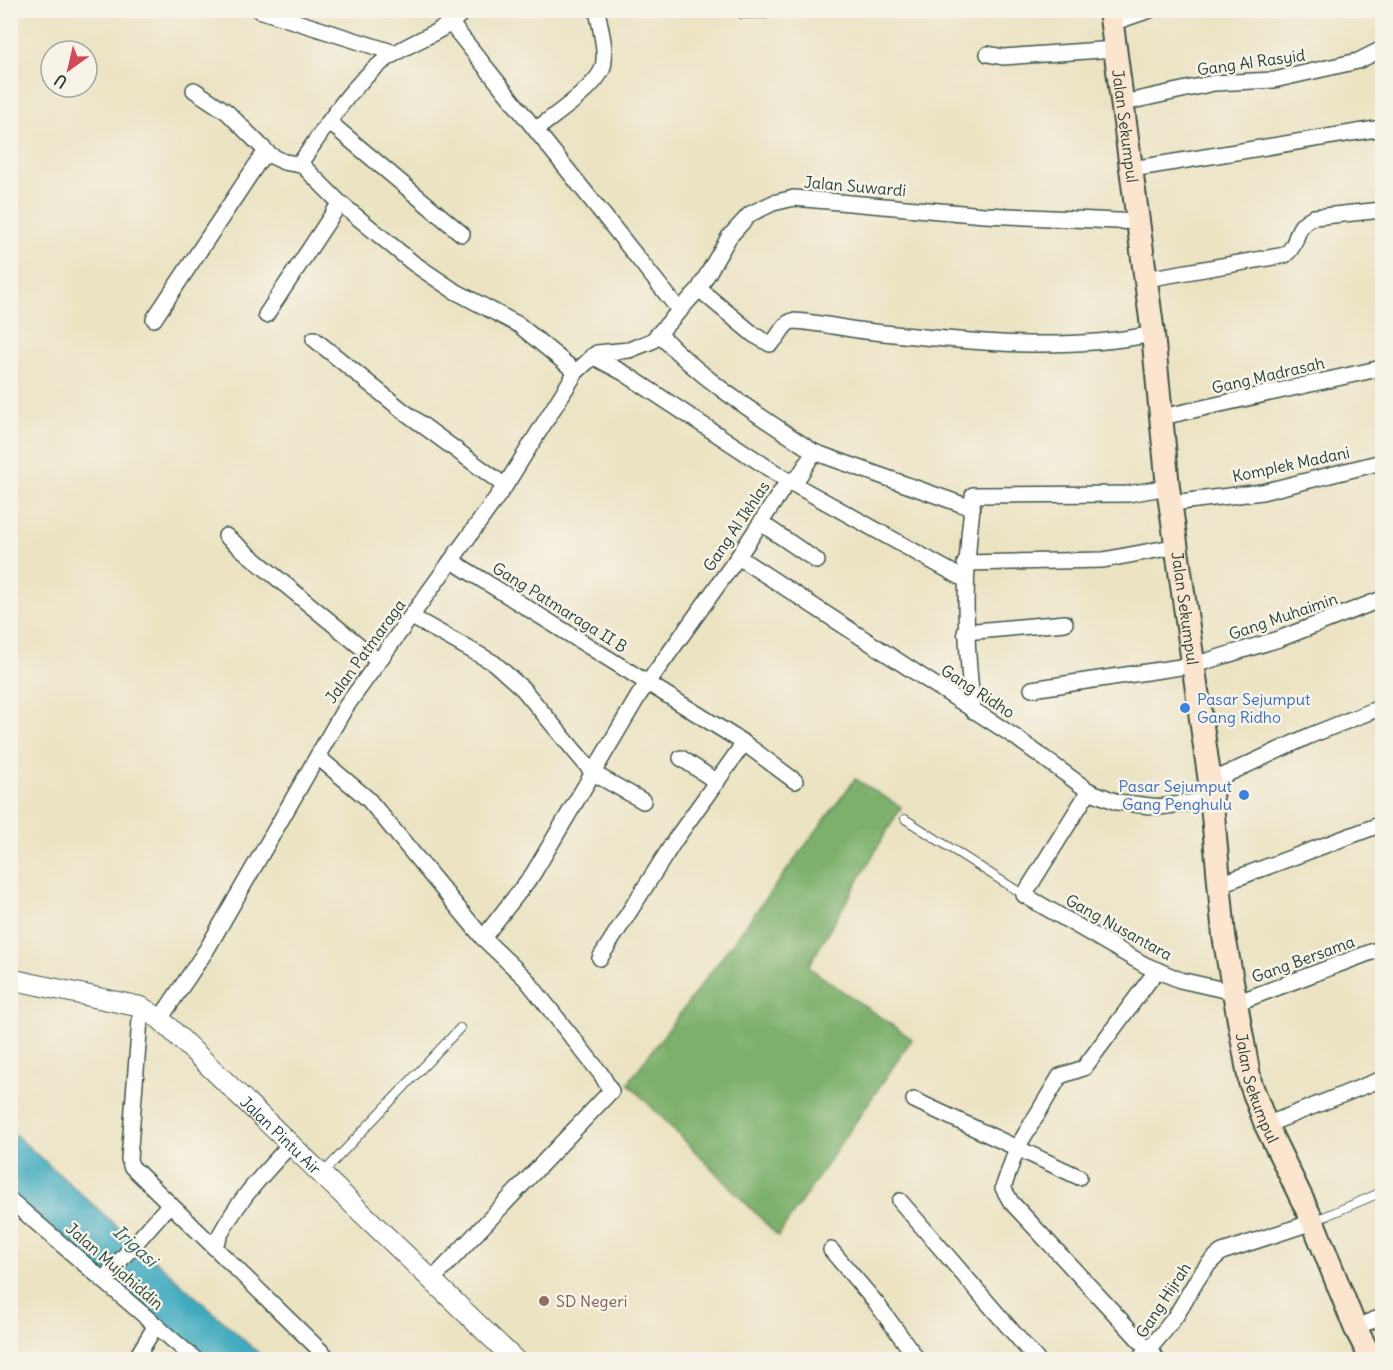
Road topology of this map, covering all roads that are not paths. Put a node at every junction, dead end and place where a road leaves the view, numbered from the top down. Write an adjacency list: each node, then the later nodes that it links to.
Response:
1 (259, 10): 11 (street)
2 (465, 10): 8 (street)
3 (597, 10): 17 (street)
4 (743, 10): 5 (street)
5 (766, 10)
6 (1150, 10): 7 (street)
7 (1111, 17): 9 (main road, Jalan Sekumpul)
8 (452, 25): 11 (street); 17 (street)
9 (1115, 49): 12 (street); 14 (main road, Jalan Sekumpul)
10 (1383, 50): 14 (street, Gang Al Rasyid)
11 (395, 53): 15 (street)
12 (988, 54)
13 (194, 90): 18 (street)
14 (1123, 103): 20 (main road, Jalan Sekumpul)
15 (329, 122): 19 (street); 24 (street)
16 (1383, 128): 20 (street)
17 (537, 129): 27 (street)
18 (270, 155): 19 (street); 29 (street)
19 (302, 165): 21 (street)
20 (1132, 169): 23 (main road, Jalan Sekumpul)
21 (340, 203): 28 (street); 36 (street)
22 (1383, 210): 25 (street)
23 (1139, 222): 25 (main road, Jalan Sekumpul); 26 (street, Jalan Suwardi)
24 (462, 234)
25 (1146, 279): 31 (main road, Jalan Sekumpul)
26 (699, 289): 27 (street, Jalan Suwardi); 31 (street)
27 (680, 311): 30 (street, Jalan Suwardi)
28 (266, 315)
29 (154, 319)
30 (659, 334): 33 (street, Jalan Suwardi); 39 (street)
31 (1153, 334): 38 (main road, Jalan Sekumpul)
32 (314, 339): 42 (street)
33 (636, 347): 34 (street); 37 (street)
34 (592, 356): 36 (street, Jalan Patmaraga); 37 (street)
35 (1383, 368): 38 (street, Gang Madrasah)
36 (576, 372): 42 (street, Jalan Patmaraga)
37 (624, 374): 41 (street)
38 (1162, 417): 43 (main road, Jalan Sekumpul)
39 (814, 452): 41 (street, Gang Al Ikhlas); 44 (street)
40 (1383, 462): 43 (street, Komplek Madani)
41 (788, 481): 45 (street, Gang Al Ikhlas); 52 (street)
42 (505, 486): 49 (street, Jalan Patmaraga)
43 (1170, 495): 44 (street); 47 (main road, Jalan Sekumpul)
44 (972, 508): 51 (street)
45 (761, 523): 48 (street, Gang Al Ikhlas); 50 (street)
46 (226, 536): 57 (street)
47 (1178, 546): 51 (street); 58 (main road, Jalan Sekumpul)
48 (738, 557): 59 (street, Gang Al Ikhlas); 62 (street, Gang Ridho)
49 (452, 561): 54 (street, Jalan Patmaraga); 59 (street, Gang Patmaraga II B)
50 (817, 561)
51 (965, 563): 52 (street)
52 (964, 579): 56 (street)
53 (1383, 599): 58 (street, Gang Muhaimin)
54 (412, 617): 57 (street, Jalan Patmaraga); 66 (street)
55 (1065, 623): 56 (street)
56 (965, 632): 62 (street)
57 (378, 661): 64 (street, Jalan Patmaraga)
58 (1194, 665): 60 (street, Gang Muhaimin); 70 (main road, Jalan Sekumpul)
59 (650, 683): 63 (street, Gang Patmaraga II B); 66 (street, Gang Al Ikhlas)
60 (1032, 690)
61 (1383, 707): 70 (street, Gang Ridho)
62 (974, 711): 69 (street, Gang Ridho)
63 (744, 743): 67 (street, Gang Patmaraga II B); 68 (street)
64 (318, 757): 76 (street); 83 (street, Jalan Patmaraga)
65 (681, 758): 68 (street)
66 (593, 773): 71 (street); 76 (street, Gang Al Ikhlas)
67 (795, 781)
68 (717, 782): 78 (street)
69 (1089, 791): 70 (street, Gang Ridho); 75 (street)
70 (1211, 791): 74 (main road, Jalan Sekumpul)
71 (643, 801)
72 (905, 819): 75 (lane)
73 (1383, 824): 74 (street)
74 (1218, 885): 81 (main road, Jalan Sekumpul)
75 (1024, 895): 79 (street, Gang Nusantara)
76 (483, 938): 100 (street)
77 (1383, 948): 81 (street, Gang Bersama)
78 (600, 958)
79 (1157, 970): 81 (street, Gang Nusantara); 89 (street)
80 (10, 979): 82 (street, Jalan Pintu Air)
81 (1234, 998): 87 (main road, Jalan Sekumpul)
82 (141, 1007): 83 (street, Jalan Pintu Air); 95 (street)
83 (160, 1018): 88 (street, Jalan Pintu Air)
84 (460, 1028): 90 (lane)
85 (1383, 1079): 87 (street)
86 (914, 1100): 89 (street)
87 (1266, 1125): 96 (main road, Jalan Sekumpul)
88 (290, 1145): 90 (street, Jalan Pintu Air); 97 (street)
89 (1017, 1148): 91 (street); 104 (street)
90 (323, 1173): 100 (street, Jalan Pintu Air)
91 (1078, 1177)
92 (1383, 1192): 96 (lane)
93 (10, 1200): 99 (street, Jalan Mujahiddin)
94 (900, 1201): 110 (street)
95 (169, 1205): 97 (street); 99 (street)
96 (1313, 1222): 103 (main road, Jalan Sekumpul); 104 (street, Gang Hijrah)
97 (214, 1248): 107 (street)
98 (831, 1250): 109 (street)
99 (107, 1275): 102 (street, Jalan Mujahiddin)
100 (433, 1279): 108 (street, Jalan Pintu Air)
101 (1383, 1317): 103 (street)
102 (156, 1325): 105 (street); 106 (street, Jalan Mujahiddin)
103 (1355, 1327): 111 (main road, Jalan Sekumpul)
104 (1148, 1356)
105 (135, 1359)
106 (196, 1359)
107 (330, 1359)
108 (515, 1359)
109 (918, 1359)
110 (1037, 1359)
111 (1372, 1359)

